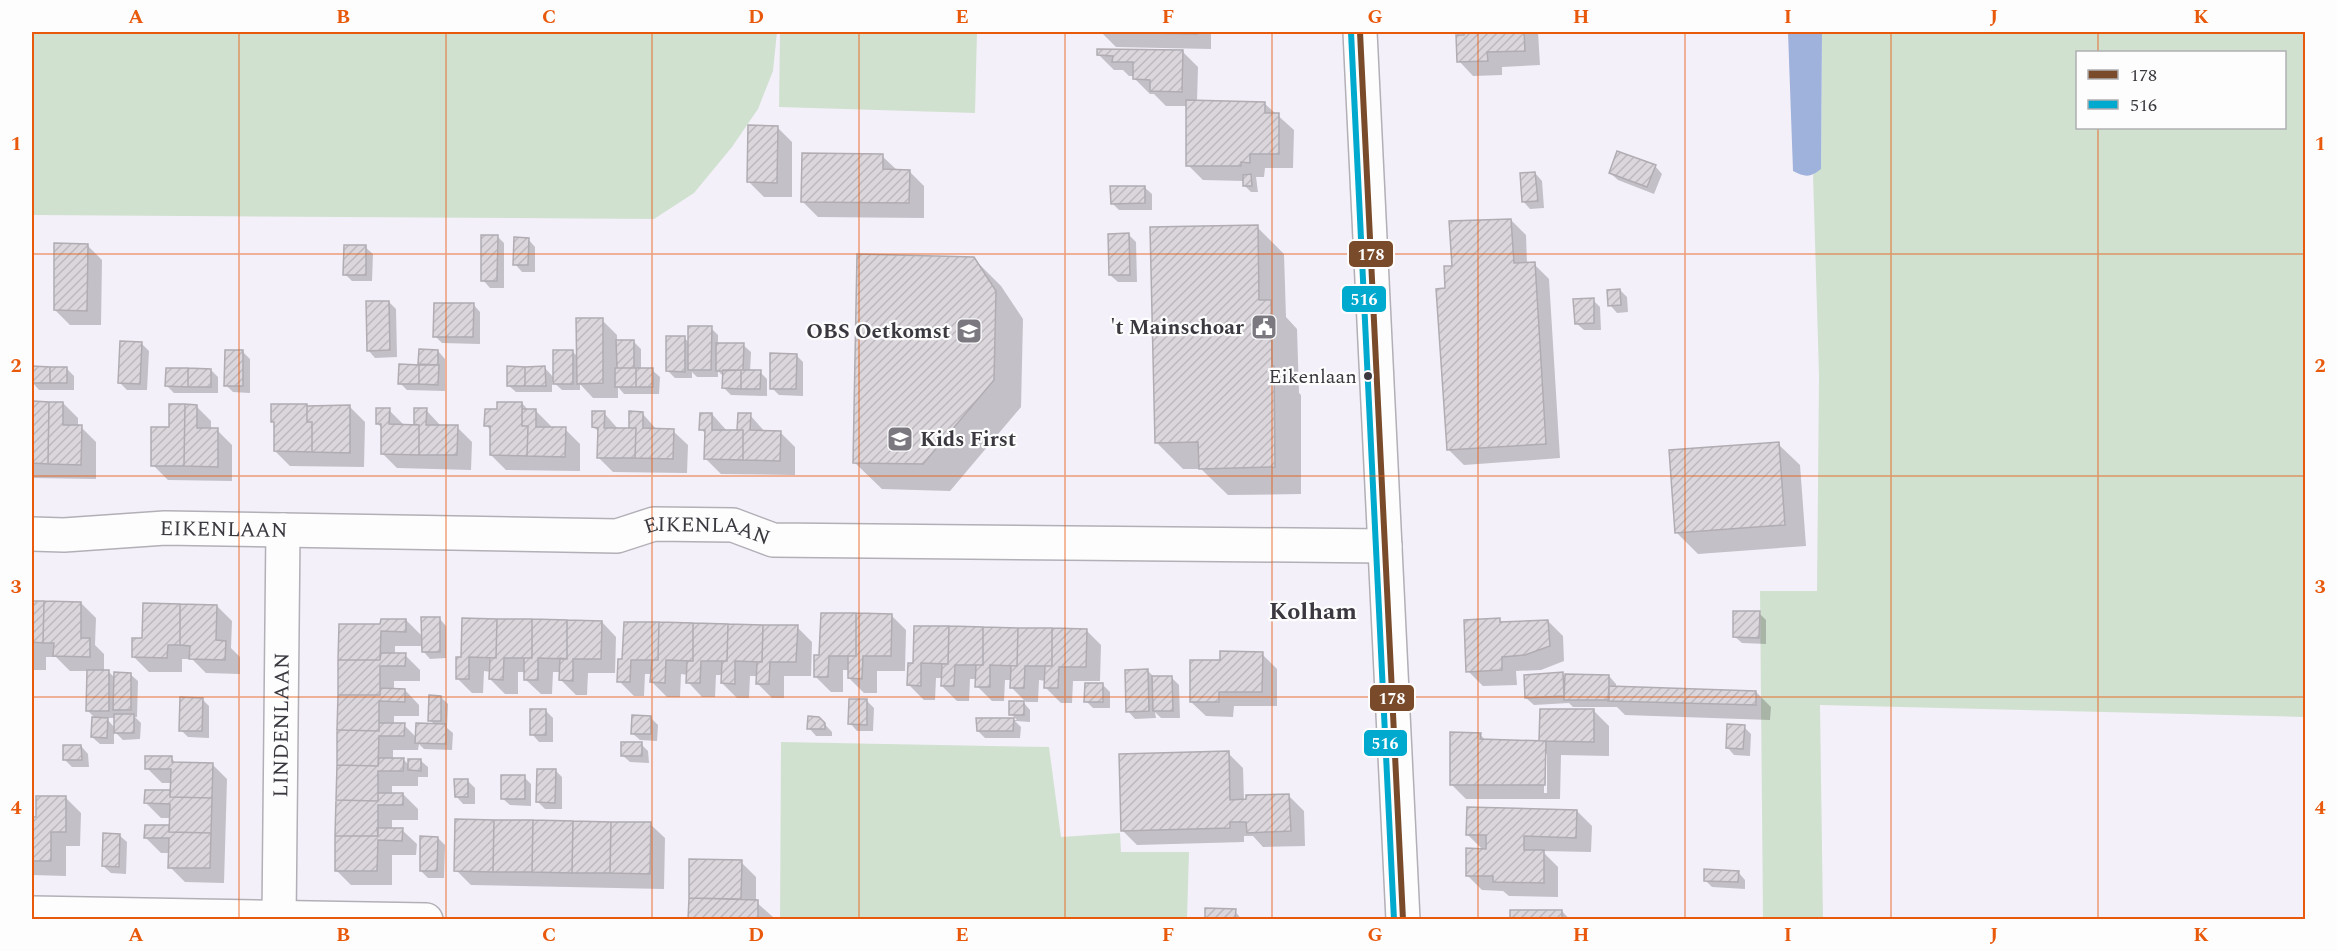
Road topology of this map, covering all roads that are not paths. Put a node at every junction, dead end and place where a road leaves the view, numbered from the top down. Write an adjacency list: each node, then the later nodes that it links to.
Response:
1 (1360, 32): 4 (street)
2 (283, 530): 3 (street, EIKENLAAN); 4 (street, EIKENLAAN); 6 (street, LINDENLAAN)
3 (32, 534)
4 (1384, 546): 8 (street)
5 (32, 913): 6 (street)
6 (279, 918): 7 (street)
7 (426, 920)
8 (1403, 920)

